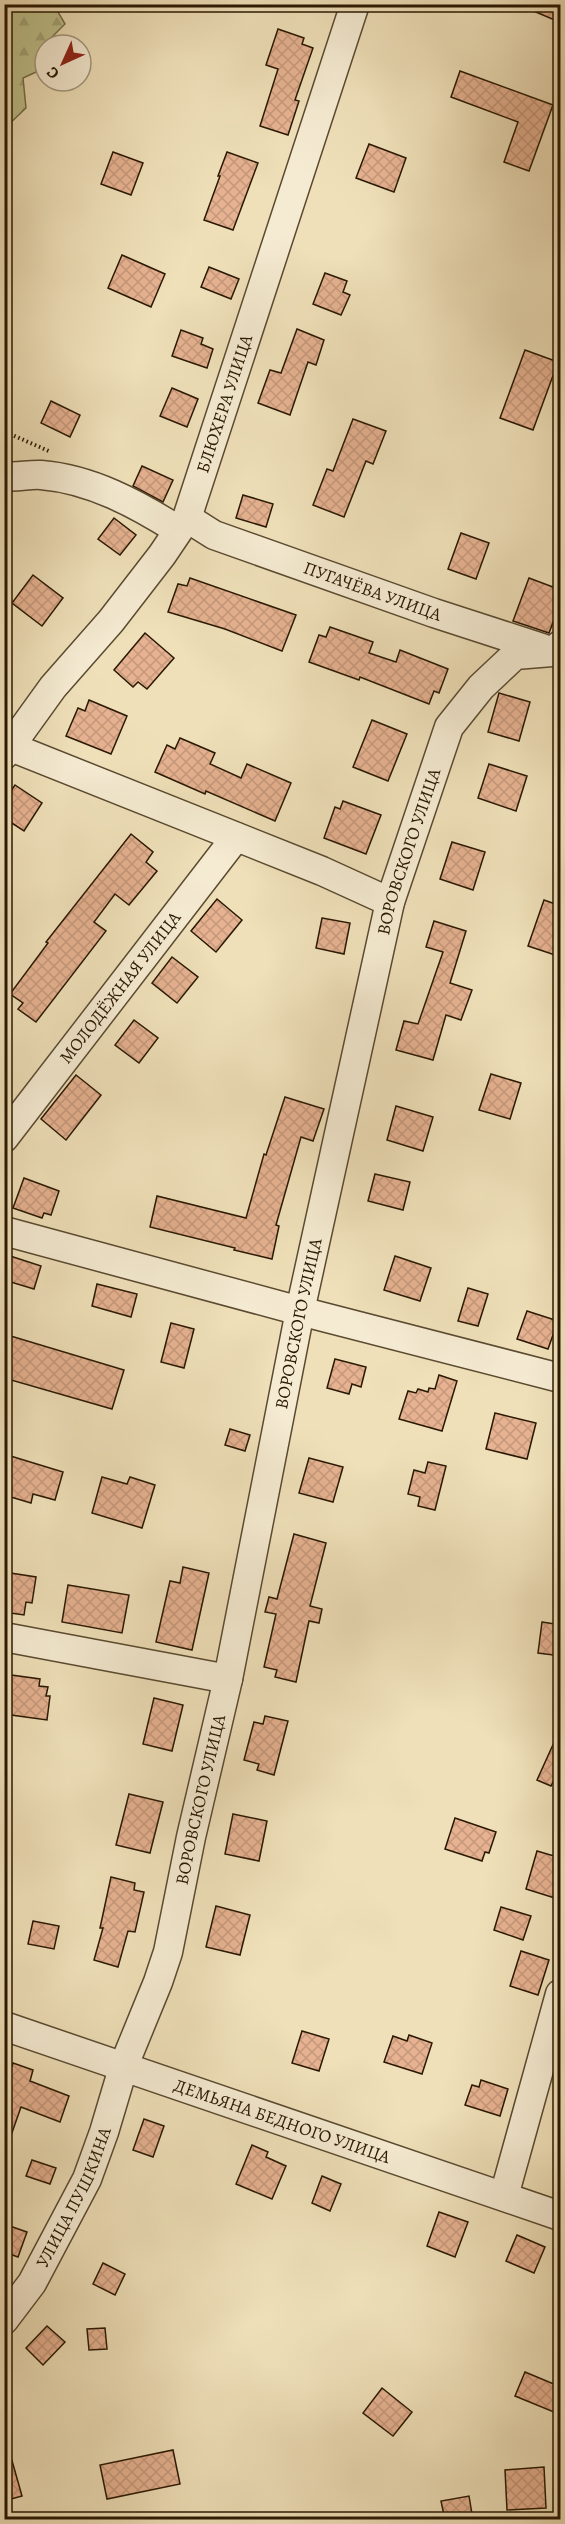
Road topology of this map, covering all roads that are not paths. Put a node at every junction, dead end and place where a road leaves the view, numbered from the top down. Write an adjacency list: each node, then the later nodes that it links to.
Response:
1 (355, 4): 3 (street, БЛЮХЕРА УЛИЦА)
2 (4, 476): 3 (street, ПУГАЧЁВА УЛИЦА)
3 (182, 524): 4 (street, ПУГАЧЁВА УЛИЦА); 5 (street, БЛЮХЕРА УЛИЦА)
4 (558, 651): 7 (street, ВОРОВСКОГО УЛИЦА)
5 (8, 751): 6 (street)
6 (236, 837): 7 (street); 8 (street, МОЛОДЁЖНАЯ УЛИЦА)
7 (390, 902): 10 (street, ВОРОВСКОГО УЛИЦА)
8 (4, 1138)
9 (4, 1231): 10 (street)
10 (300, 1311): 11 (street); 13 (street, ВОРОВСКОГО УЛИЦА)
11 (561, 1377)
12 (4, 1637): 13 (street)
13 (228, 1679): 16 (street, ВОРОВСКОГО УЛИЦА)
14 (561, 1994): 17 (street)
15 (4, 2026): 16 (street, ДЕМЬЯНА БЕДНОГО УЛИЦА)
16 (124, 2065): 17 (street, ДЕМЬЯНА БЕДНОГО УЛИЦА); 19 (street, УЛИЦА ПУШКИНА)
17 (504, 2196): 18 (street, ДЕМЬЯНА БЕДНОГО УЛИЦА)
18 (561, 2216)
19 (4, 2320)

